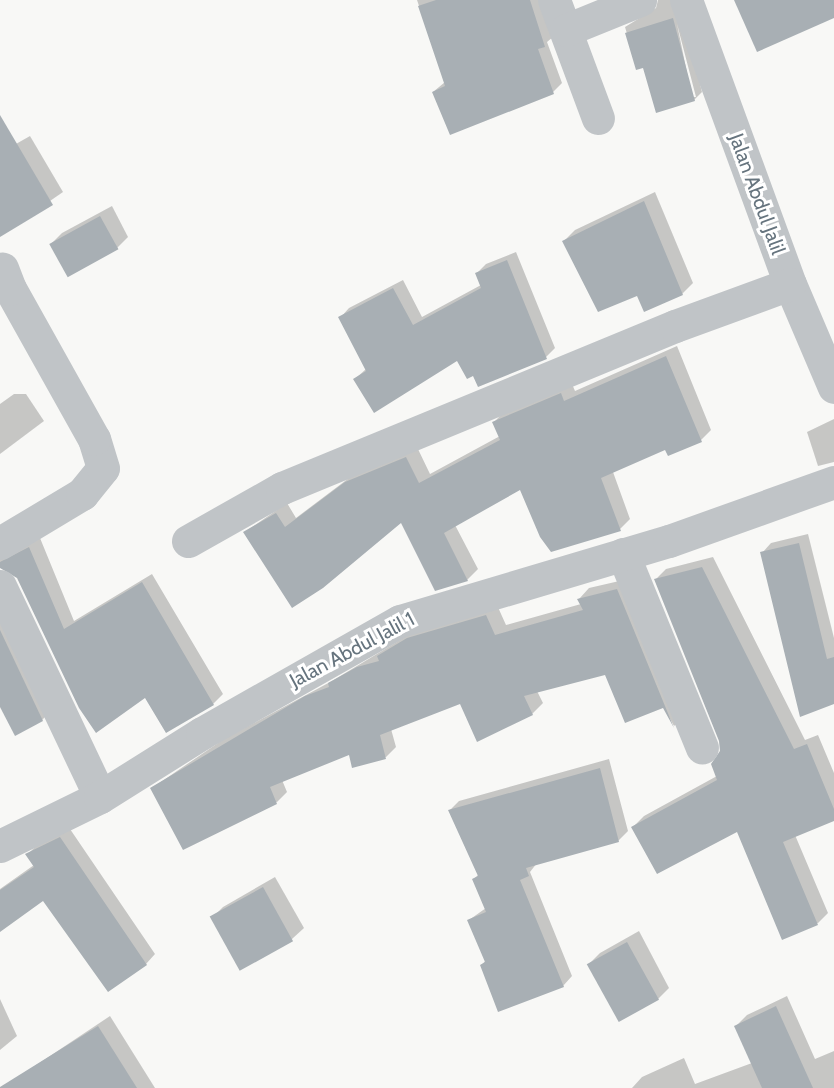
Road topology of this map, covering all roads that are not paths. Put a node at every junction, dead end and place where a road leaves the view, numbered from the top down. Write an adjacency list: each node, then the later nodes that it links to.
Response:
1 (554, 0): 4 (street)
2 (640, 0): 4 (street)
3 (686, 0): 7 (street, Jalan Abdul Jalil)
4 (566, 30): 5 (street)
5 (598, 118)
6 (2, 268): 11 (street)
7 (790, 284): 8 (street, Jalan Abdul Jalil); 10 (street)
8 (834, 387)
9 (834, 482): 12 (street, Jalan Abdul Jalil 1)
10 (188, 541)
11 (0, 543)
12 (623, 554): 14 (street); 15 (street, Jalan Abdul Jalil 1)
13 (0, 586): 15 (street)
14 (702, 748)
15 (100, 797): 16 (street, Jalan Abdul Jalil 1)
16 (0, 846)

